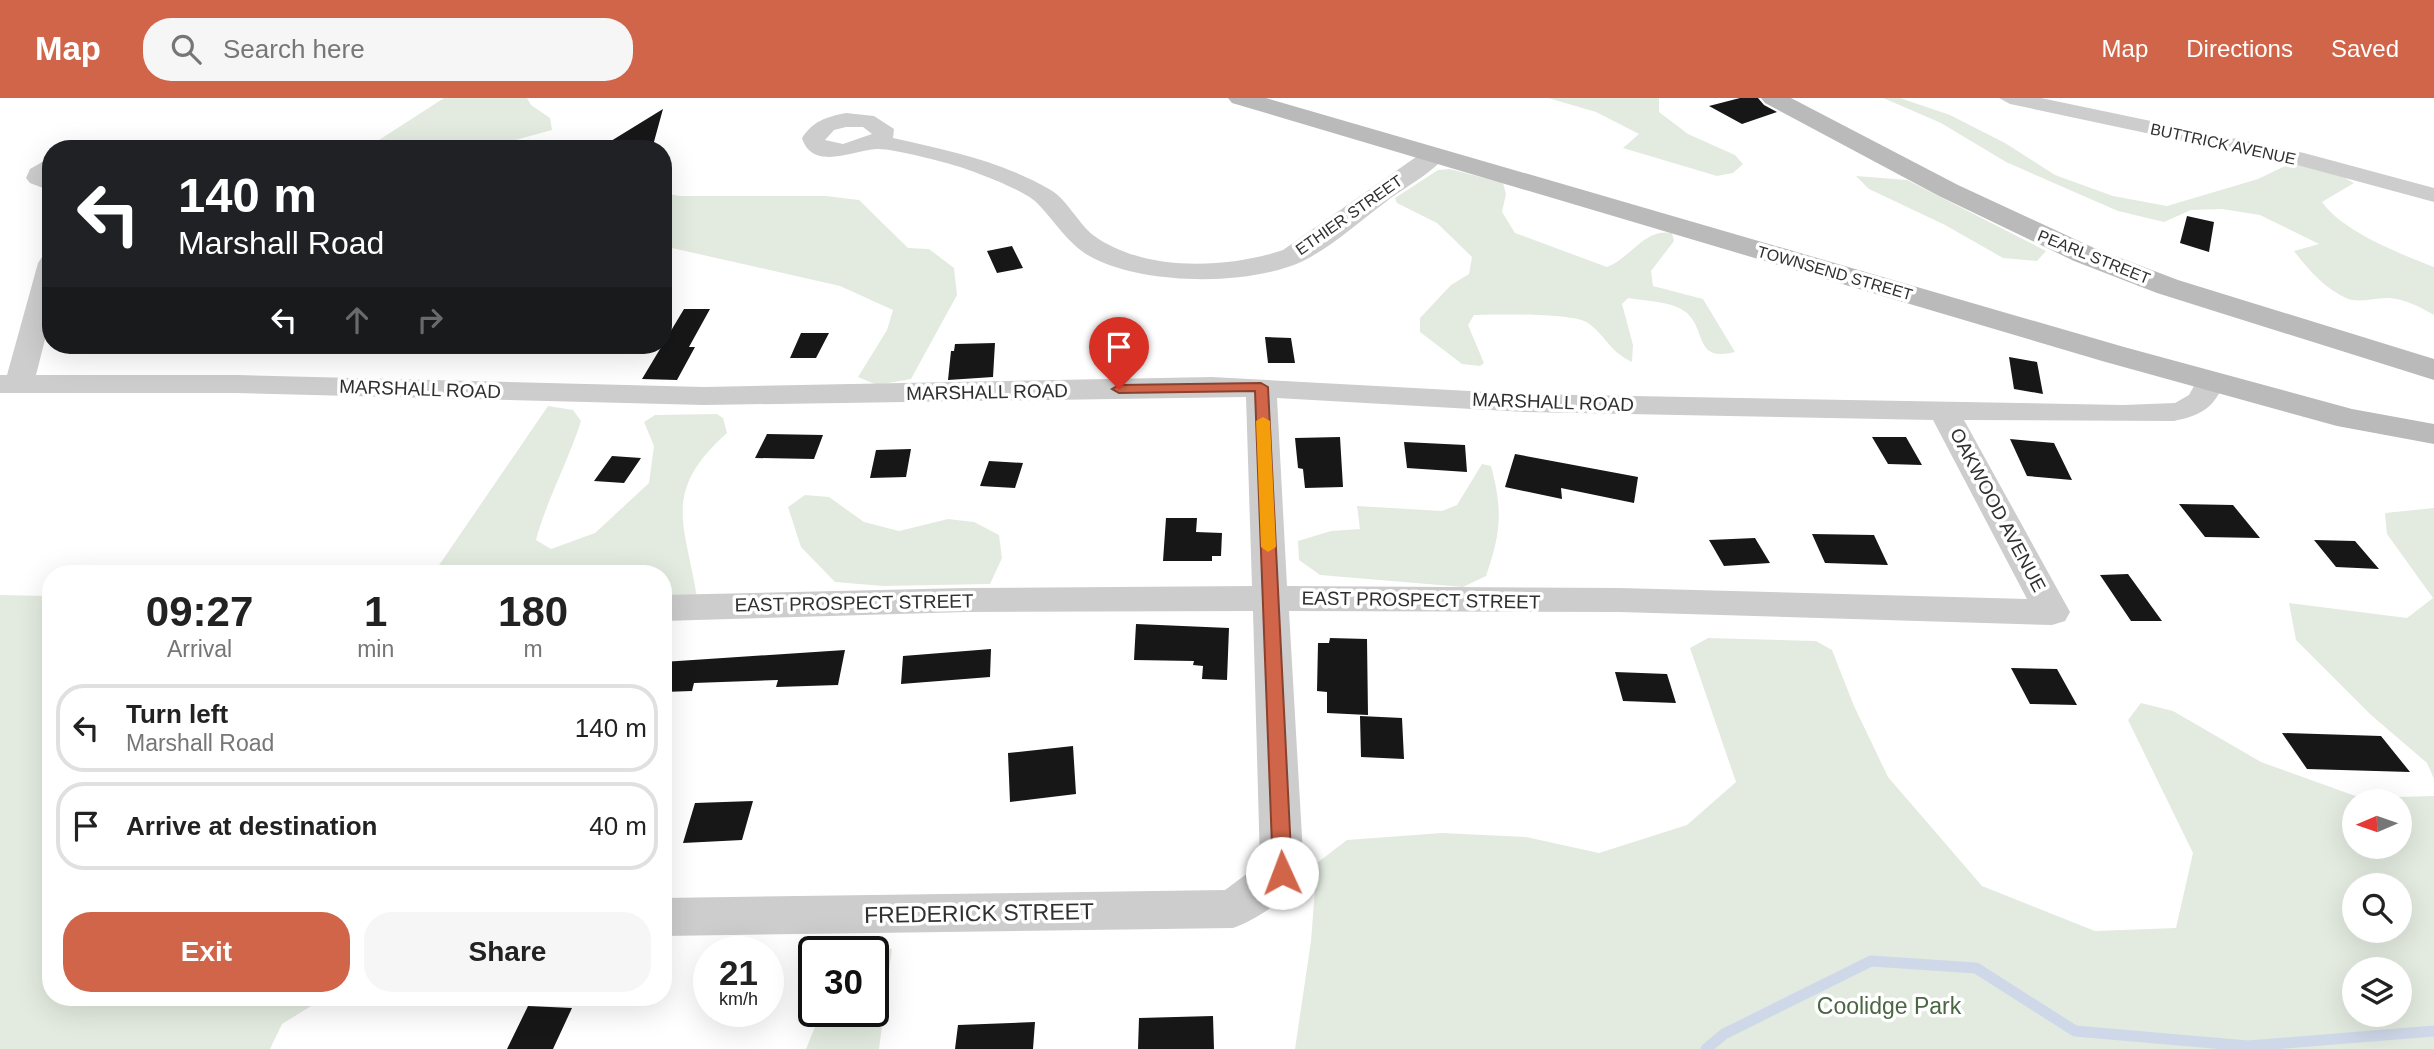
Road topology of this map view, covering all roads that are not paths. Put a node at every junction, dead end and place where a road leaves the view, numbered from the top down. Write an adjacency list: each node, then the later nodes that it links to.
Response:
1 (1240, 98): 4 (street, TOWNSEND STREET)
2 (1773, 98): 9 (street, PEARL STREET)
3 (2010, 98): 7 (street, BUTTRICK AVENUE)
4 (1283, 105): 6 (street, TOWNSEND STREET)
5 (877, 142): 6 (street, ETHIER STREET)
6 (1434, 155): 10 (street, TOWNSEND STREET)
7 (2434, 195)
8 (42, 290): 11 (street)
9 (2434, 370)
10 (2210, 381): 13 (street, MARSHALL ROAD); 14 (street, TOWNSEND STREET)
11 (10, 384): 12 (street, MARSHALL ROAD)
12 (1261, 387): 13 (street, MARSHALL ROAD); 15 (street)
13 (1943, 409): 17 (street, OAKWOOD AVENUE)
14 (2434, 433)
15 (1271, 598): 16 (street, EAST PROSPECT STREET); 17 (street, EAST PROSPECT STREET); 18 (street, FREDERICK STREET)
16 (672, 608)
17 (2052, 612)
18 (672, 917)

